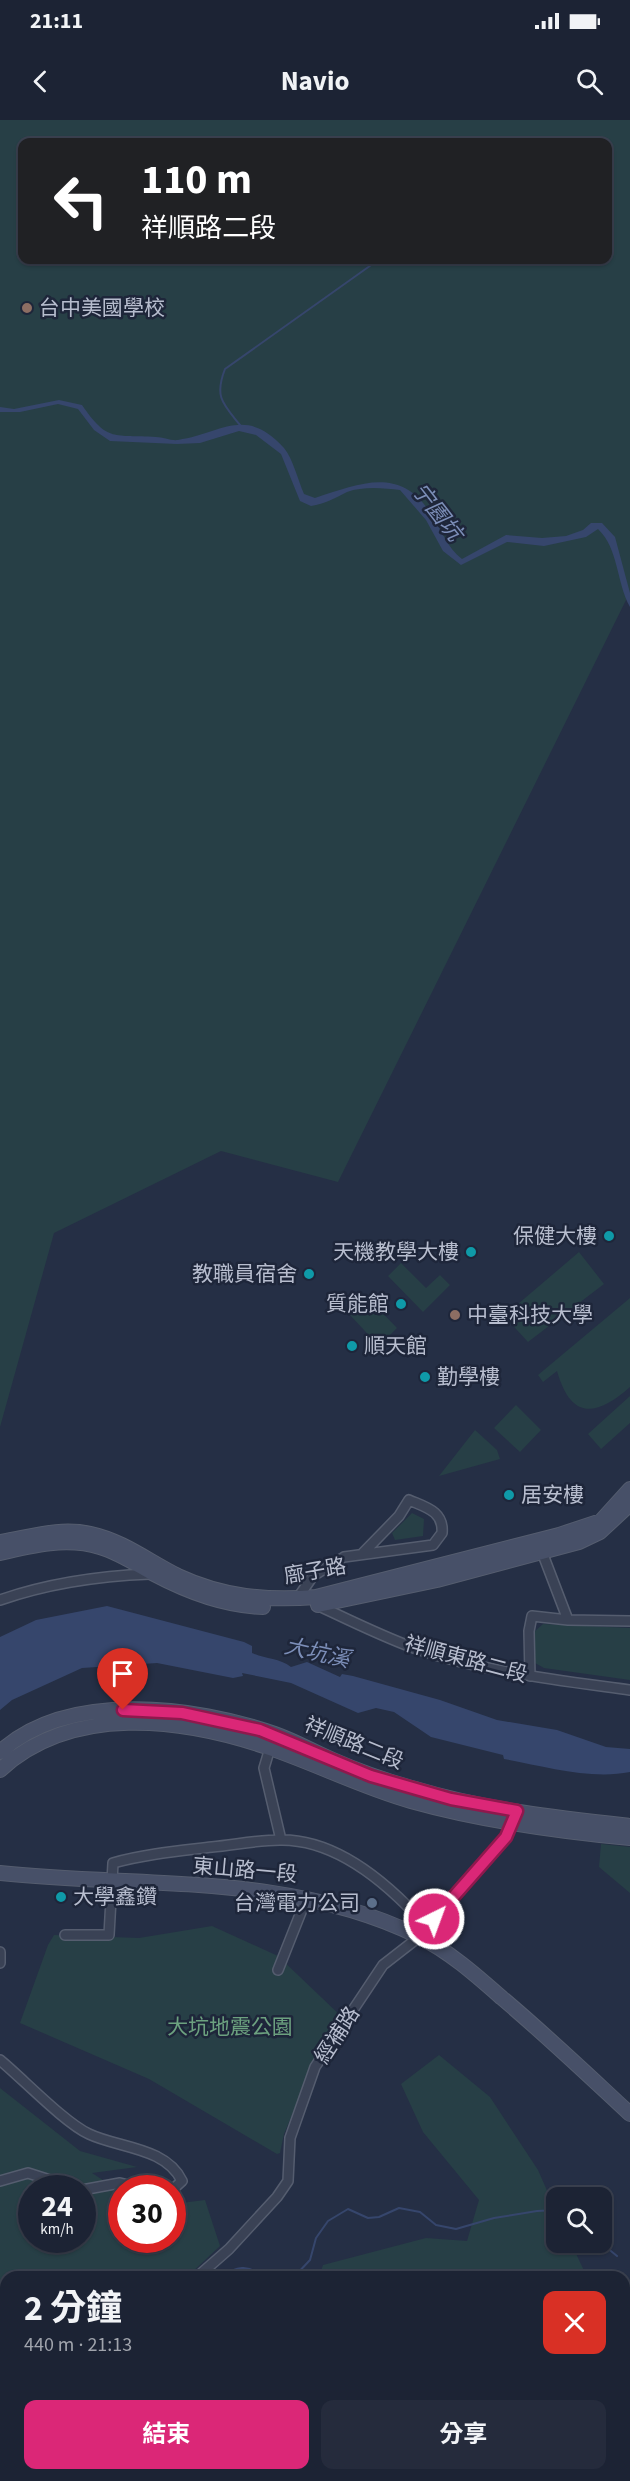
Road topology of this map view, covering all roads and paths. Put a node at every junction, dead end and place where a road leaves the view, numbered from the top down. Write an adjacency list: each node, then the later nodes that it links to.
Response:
1 (630, 1489): 2 (main road, 廍子路)
2 (626, 1506): 5 (main road, 廍子路); 9 (main road, 廍子路)
3 (0, 1542): 10 (main road, 廍子路)
4 (0, 1552): 7 (main road, 廍子路)
5 (542, 1552): 9 (main road, 廍子路); 11 (street)
6 (363, 1553): 6 (street); 10 (street)
7 (154, 1574): 8 (street); 10 (main road, 廍子路)
8 (0, 1600)
9 (317, 1601): 10 (main road, 廍子路); 13 (street, 祥順東路二段)
10 (298, 1603)
11 (568, 1620): 12 (street); 13 (street)
12 (630, 1620)
13 (530, 1676): 14 (street, 祥順東路二段)
14 (630, 1690)
15 (270, 1748): 17 (main road, 祥順路二段); 18 (main road, 祥順路二段); 21 (street)
16 (0, 1752): 18 (main road, 祥順路二段)
17 (0, 1770)
18 (516, 1817): 19 (main road, 祥順路二段); 20 (main road, 祥順路二段); 26 (street, 經補路)
19 (630, 1826)
20 (630, 1838)
21 (281, 1840): 23 (street); 26 (street)
22 (0, 1873): 23 (main road, 東山路一段)
23 (110, 1881): 24 (main road, 東山路一段); 25 (street)
24 (307, 1897): 26 (main road, 東山路一段); 29 (street)
25 (65, 1935)
26 (419, 1936): 31 (main road, 東山路一段); 35 (street, 經補路)
27 (0, 1952): 28 (street)
28 (0, 1963)
29 (278, 1970)
30 (0, 2060): 32 (street)
31 (630, 2114)
32 (179, 2175)
33 (18, 2176): 34 (street)
34 (0, 2181)
35 (204, 2271)

